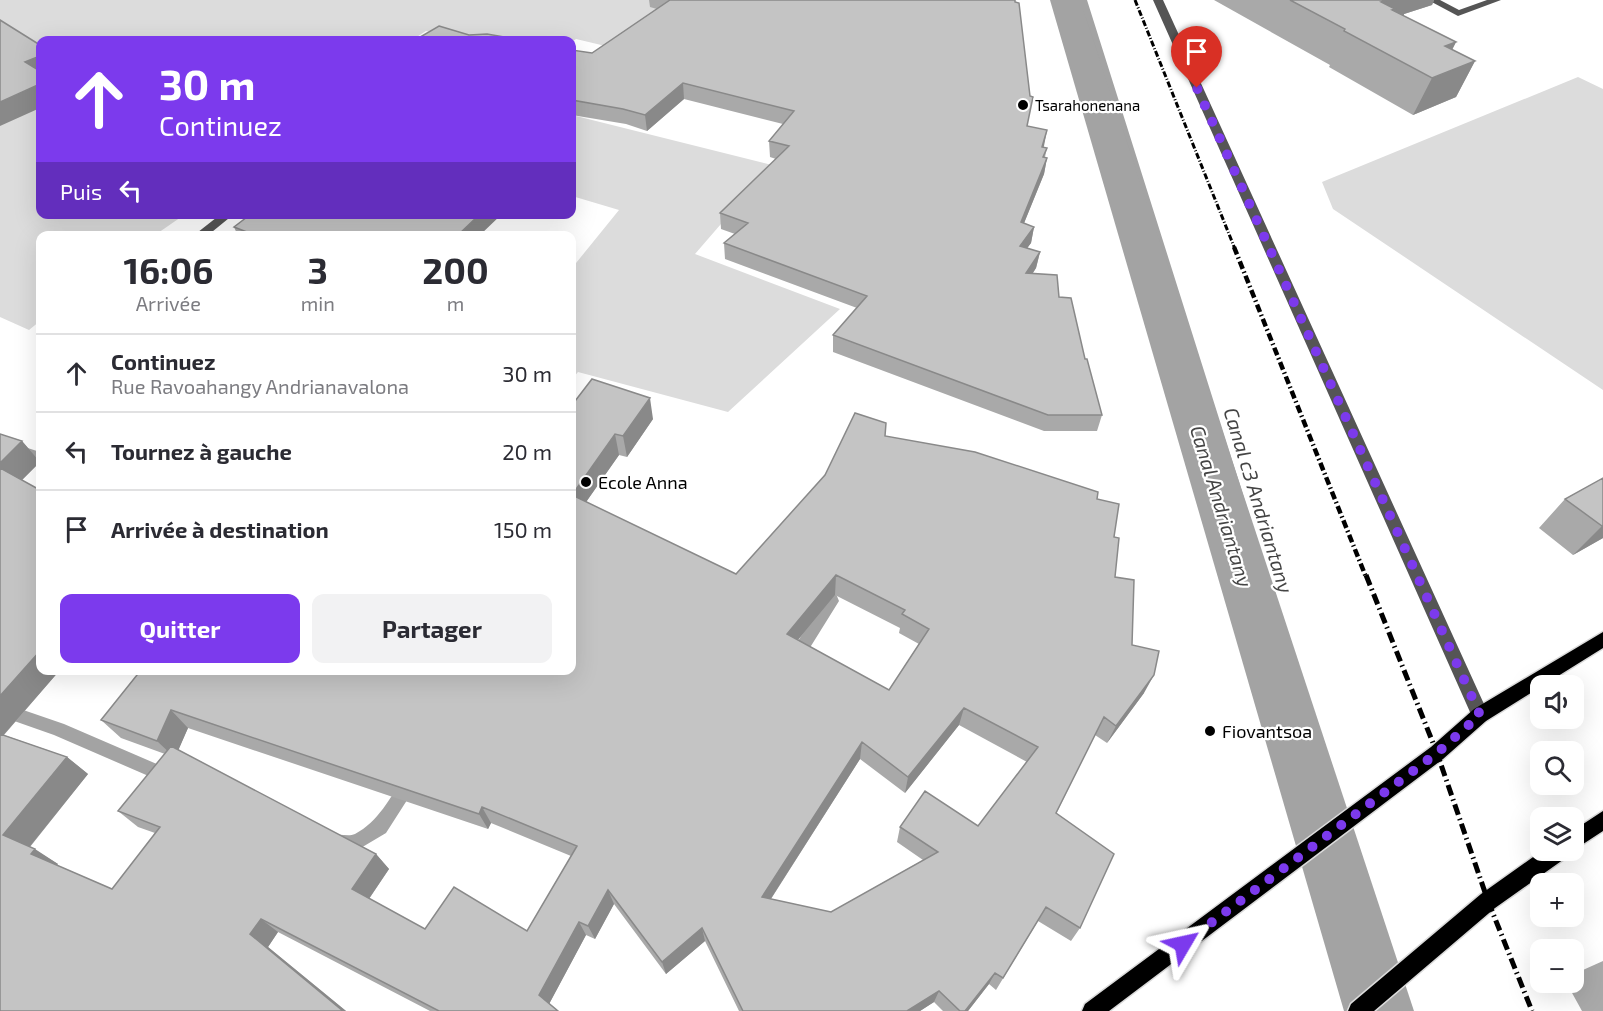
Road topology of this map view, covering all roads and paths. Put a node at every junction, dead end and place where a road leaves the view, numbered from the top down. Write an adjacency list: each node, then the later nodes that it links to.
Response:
1 (1158, 0): 7 (street)
2 (1433, 0): 3 (street)
3 (1496, 0)
4 (222, 219): 5 (street)
5 (205, 231)
6 (1603, 639): 7 (main road)
7 (1480, 715): 11 (main road)
8 (1603, 820): 9 (main road)
9 (1584, 834)
10 (1544, 861): 12 (main road)
11 (1092, 1011)
12 (1358, 1011)

